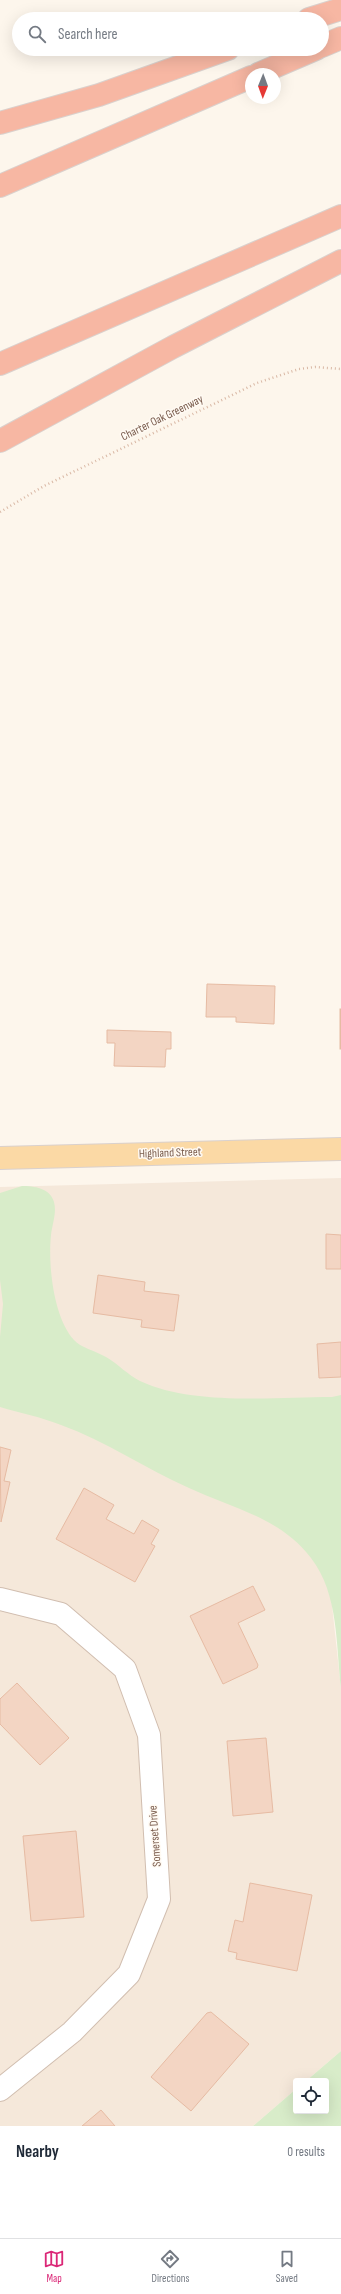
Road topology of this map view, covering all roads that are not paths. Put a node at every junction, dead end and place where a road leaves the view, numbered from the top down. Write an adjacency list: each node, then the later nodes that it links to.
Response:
1 (341, 9): 2 (highway)
2 (329, 13)
3 (341, 38): 4 (highway)
4 (329, 43)
5 (211, 56): 9 (highway)
6 (300, 56): 7 (highway)
7 (272, 68)
8 (245, 80): 10 (highway)
9 (0, 123)
10 (0, 186)
11 (341, 216): 13 (highway)
12 (341, 261): 14 (highway)
13 (0, 364)
14 (0, 441)
15 (341, 1149): 16 (main road, Highland Street)
16 (0, 1158)
17 (0, 1599): 18 (street, Somerset Drive)
18 (0, 2090)

